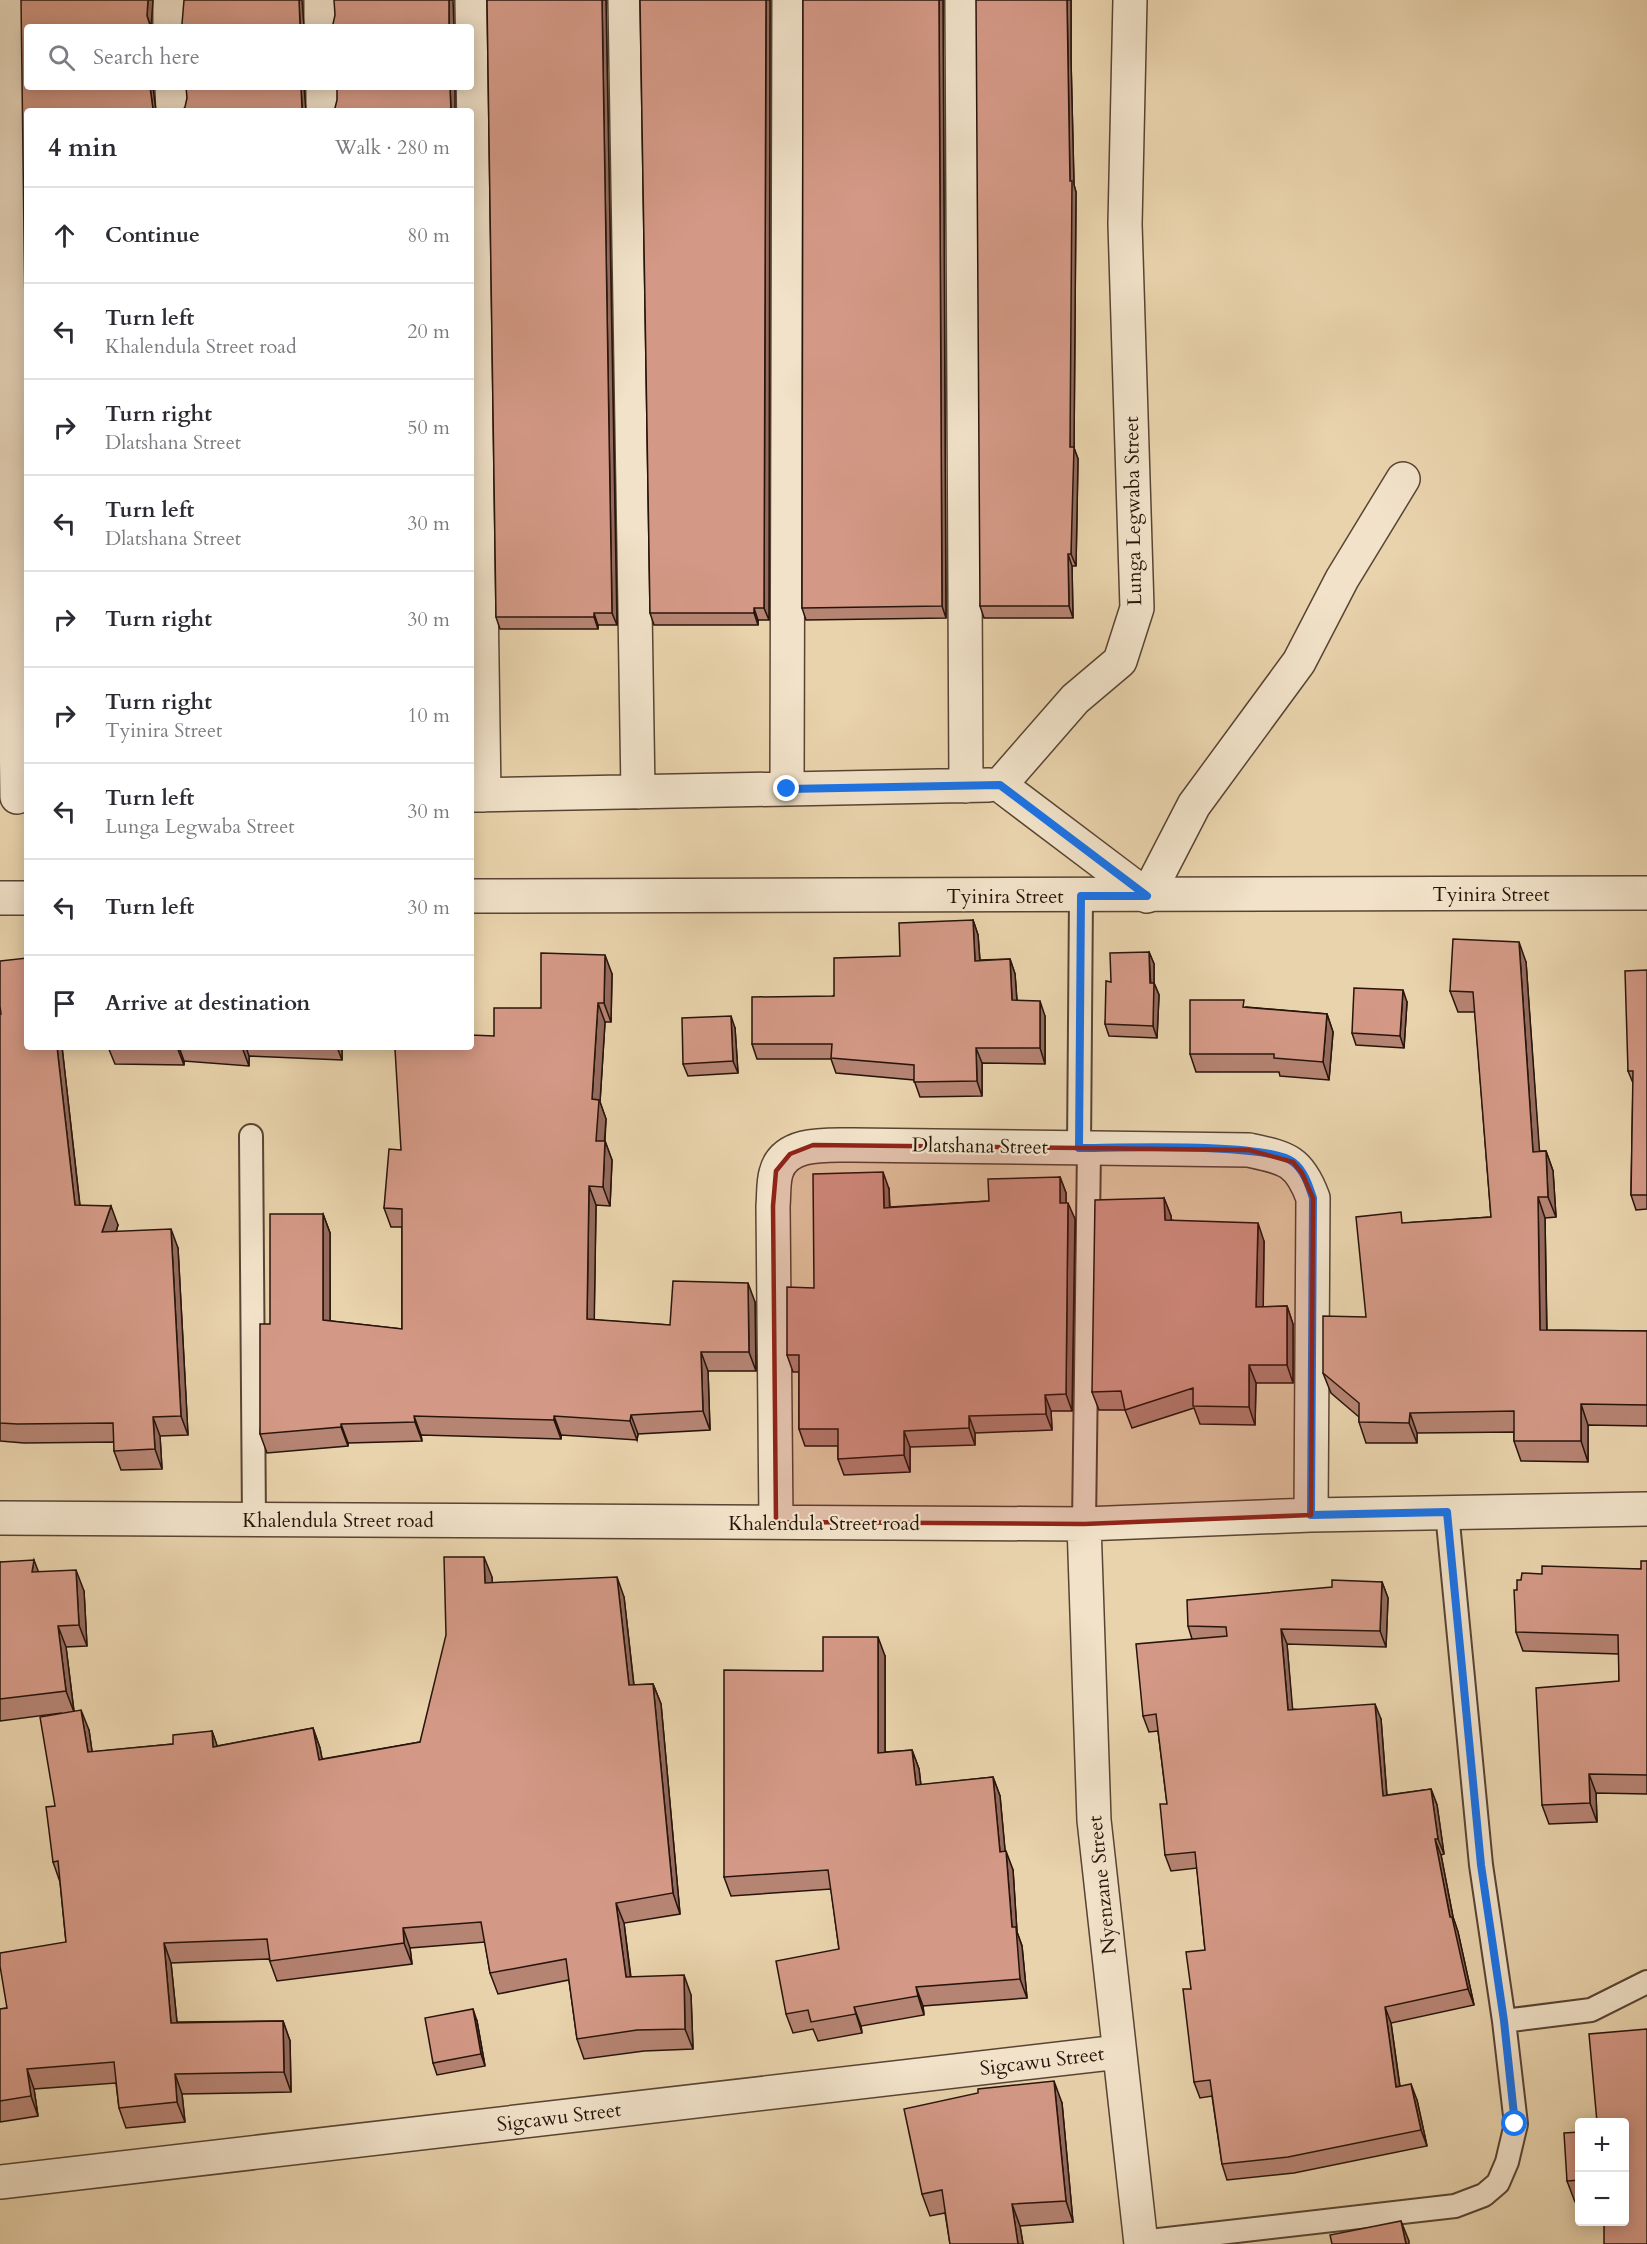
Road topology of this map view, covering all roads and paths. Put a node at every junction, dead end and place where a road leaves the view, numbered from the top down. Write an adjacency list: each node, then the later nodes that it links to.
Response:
1 (6, 0): 25 (street)
2 (170, 0): 9 (street)
3 (321, 0): 10 (street)
4 (472, 0): 11 (street)
5 (625, 0): 23 (street)
6 (789, 0): 22 (street)
7 (962, 0): 21 (street)
8 (1130, 0): 20 (street, Lunga Legwaba Street)
9 (170, 24)
10 (321, 24)
11 (472, 24)
12 (172, 90): 15 (street)
13 (322, 90): 16 (street)
14 (473, 90): 17 (street)
15 (173, 108)
16 (323, 108)
17 (473, 108)
18 (474, 265): 24 (street)
19 (1403, 479): 29 (street)
20 (1000, 785): 21 (street); 29 (street)
21 (966, 786): 22 (street)
22 (787, 789): 23 (street)
23 (638, 792): 24 (street)
24 (478, 795)
25 (15, 798)
26 (1647, 893): 29 (street, Tyinira Street)
27 (474, 896): 28 (street, Tyinira Street)
28 (1081, 896): 29 (street, Tyinira Street); 33 (lane)
29 (1147, 896)
30 (0, 898): 31 (street)
31 (24, 898)
32 (251, 1136): 38 (lane)
33 (1084, 1148): 36 (street, Dlatshana Street); 39 (street, Dlatshana Street); 40 (lane)
34 (1647, 1509): 35 (street, Khalendula Street road)
35 (1447, 1512): 36 (street, Khalendula Street road); 42 (lane)
36 (1311, 1515): 40 (street, Khalendula Street road)
37 (0, 1518): 38 (street, Khalendula Street road)
38 (254, 1520): 39 (street, Khalendula Street road)
39 (776, 1522): 40 (street, Khalendula Street road)
40 (1084, 1524): 43 (street, Nyenzane Street)
41 (1647, 1982): 42 (lane)
42 (1504, 2021): 45 (lane)
43 (1119, 2052): 44 (street, Sigcawu Street); 45 (street, Nyenzane Street)
44 (0, 2182)
45 (1141, 2243)

